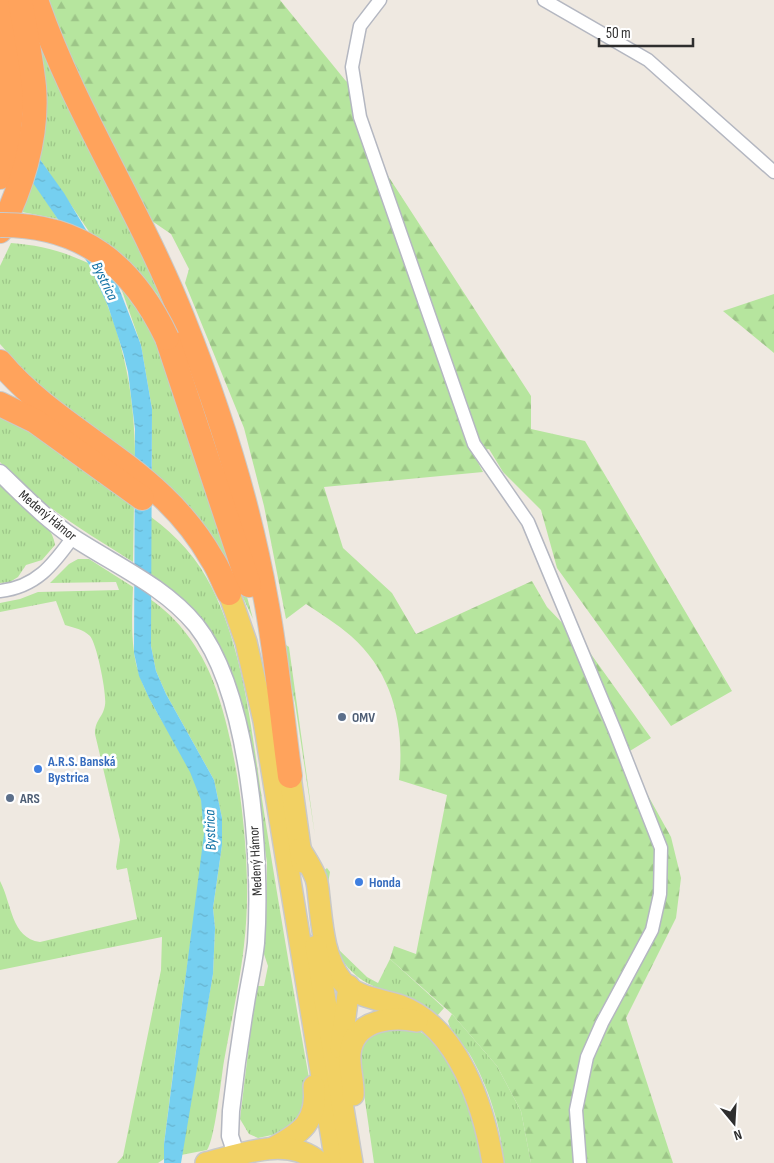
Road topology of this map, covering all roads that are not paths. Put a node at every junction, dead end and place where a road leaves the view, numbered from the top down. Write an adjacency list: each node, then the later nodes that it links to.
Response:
1 (3, 0): 7 (highway)
2 (20, 0): 9 (highway)
3 (36, 0): 17 (highway)
4 (380, 0): 30 (street)
5 (544, 0): 6 (street)
6 (774, 172)
7 (0, 177)
8 (0, 225): 17 (highway, bridge)
9 (0, 231)
10 (0, 362): 13 (highway)
11 (0, 404): 13 (highway)
12 (0, 473): 14 (street, Medený Hámor)
13 (122, 473): 15 (highway)
14 (73, 537): 16 (street); 25 (street, Medený Hámor)
15 (225, 586): 22 (main road)
16 (0, 591)
17 (275, 662): 18 (highway)
18 (290, 776): 19 (main road)
19 (300, 849): 20 (main road); 26 (main road)
20 (349, 986): 21 (main road); 23 (main road)
21 (428, 1024): 23 (main road); 29 (main road)
22 (317, 1046): 24 (main road); 26 (main road)
23 (353, 1095): 26 (main road)
24 (273, 1148): 25 (main road); 28 (main road)
25 (238, 1159): 27 (main road)
26 (346, 1161)
27 (206, 1163)
28 (320, 1163)
29 (493, 1163)
30 (580, 1163)

